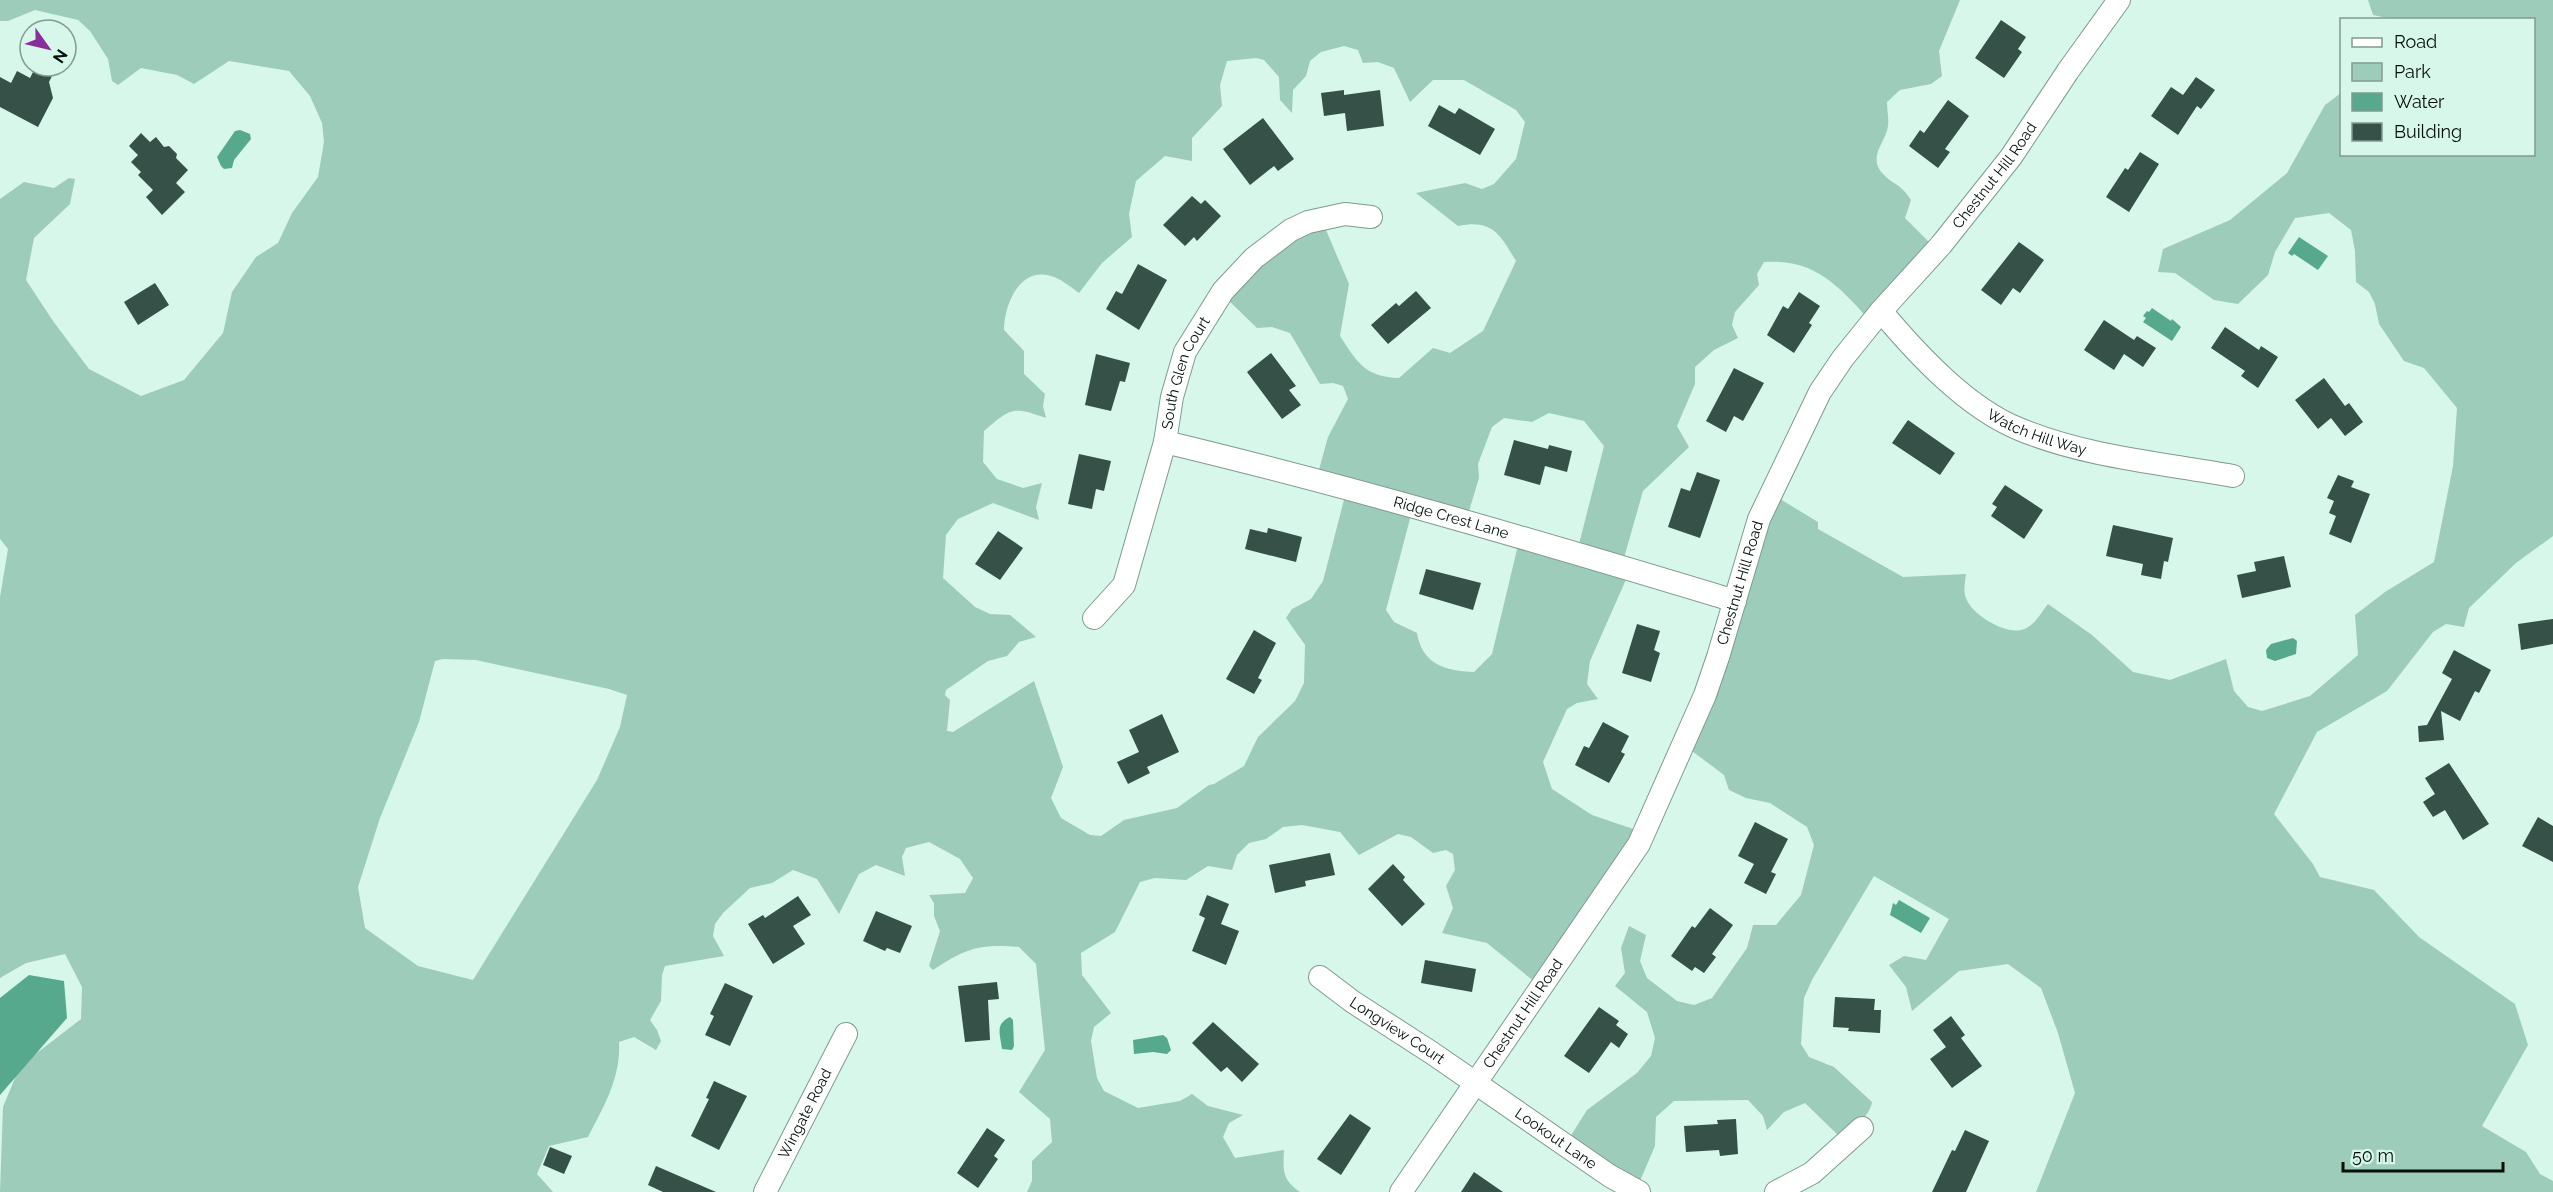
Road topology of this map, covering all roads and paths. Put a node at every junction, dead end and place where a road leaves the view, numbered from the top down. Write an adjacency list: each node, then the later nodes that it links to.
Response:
1 (2119, 0): 3 (street, Chestnut Hill Road)
2 (1371, 217): 4 (street, South Glen Court)
3 (1881, 311): 5 (street, Watch Hill Way); 6 (street, Chestnut Hill Road)
4 (1164, 442): 6 (street, Ridge Crest Lane); 7 (street, South Glen Court)
5 (2233, 476)
6 (1735, 601): 10 (street, Chestnut Hill Road)
7 (1094, 618)
8 (1320, 977): 10 (street, Longview Court)
9 (846, 1034): 12 (street, Wingate Road)
10 (1476, 1082): 13 (street, Chestnut Hill Road); 14 (street, Lookout Lane)
11 (1862, 1128): 15 (street)
12 (765, 1192)
13 (1401, 1192)
14 (1639, 1192)
15 (1776, 1192)

